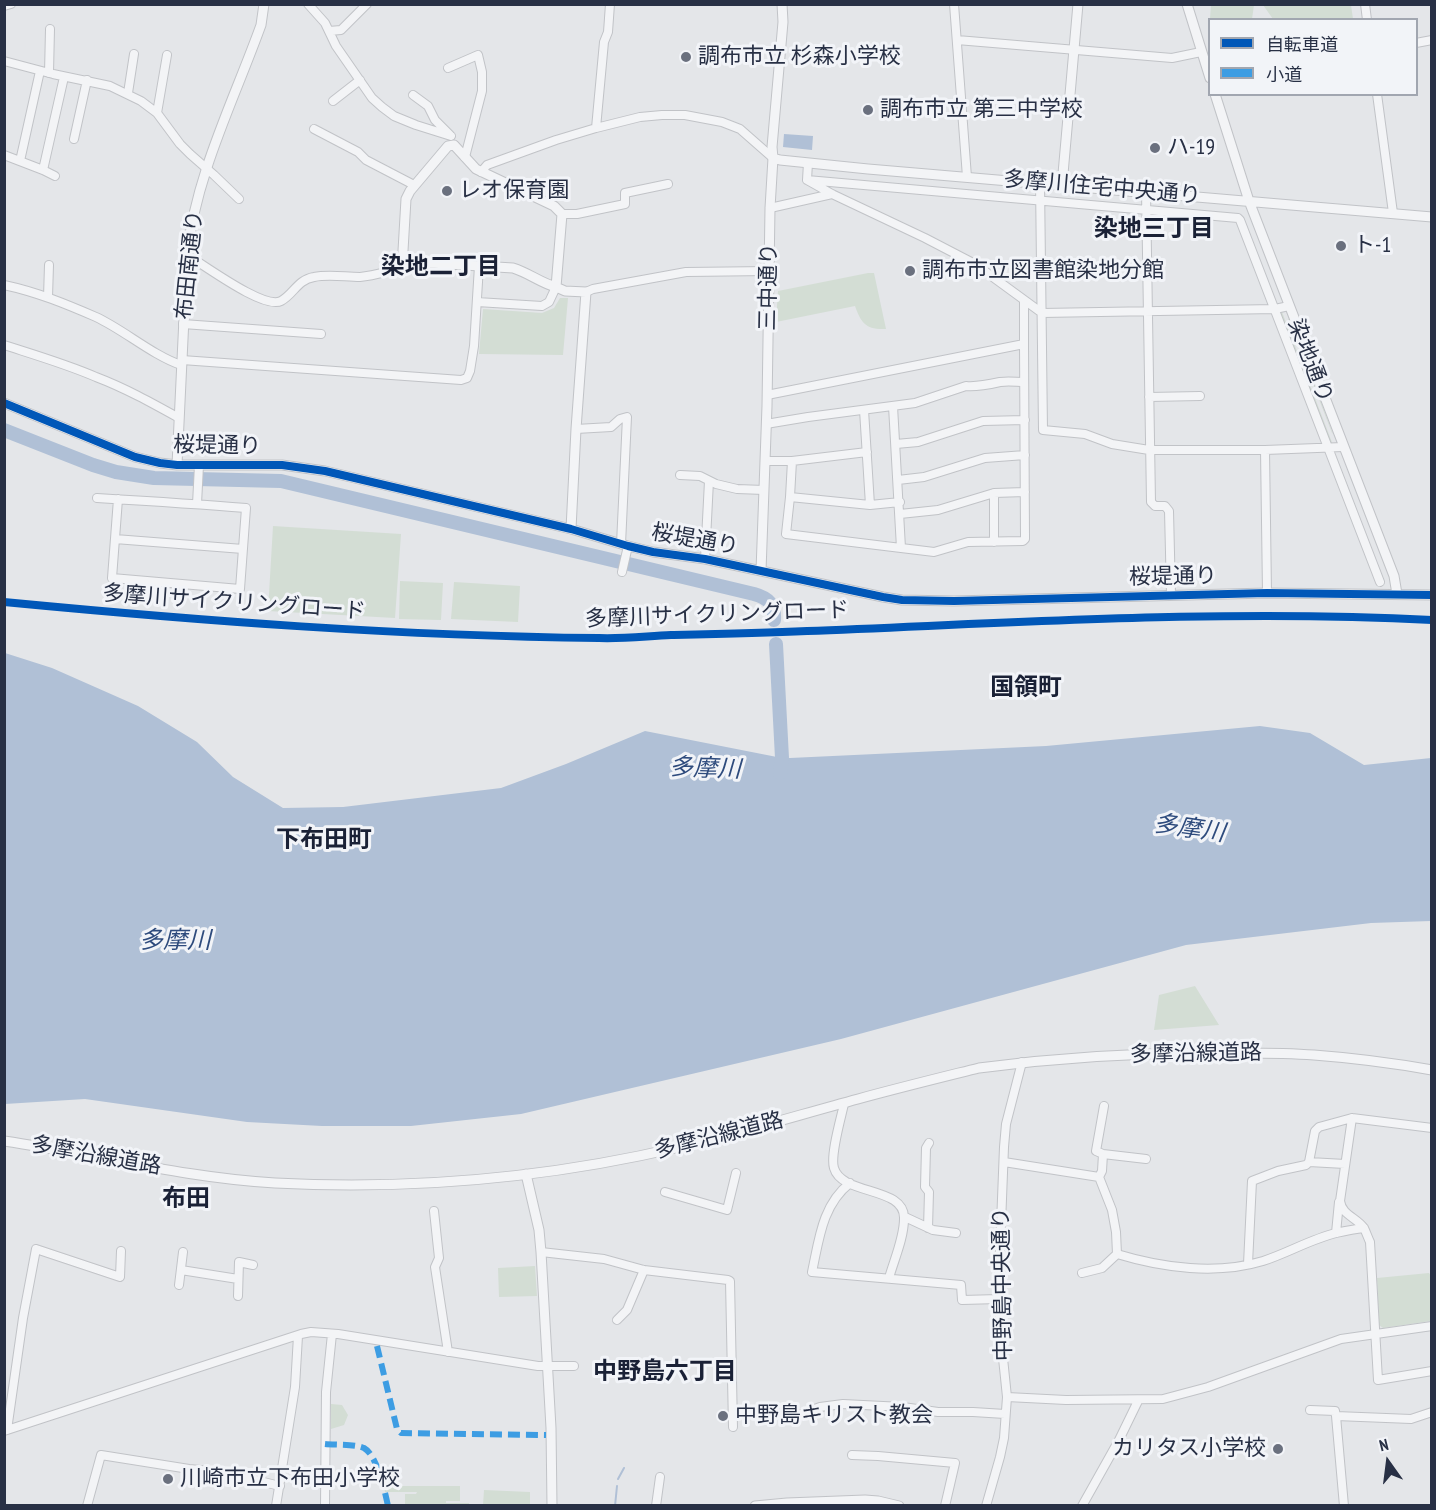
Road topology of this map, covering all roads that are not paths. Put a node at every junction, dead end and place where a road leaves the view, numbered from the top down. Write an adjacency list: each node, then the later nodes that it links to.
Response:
1 (11, 4): 10 (street)
2 (264, 4): 42 (street, 布田南通り)
3 (308, 4): 12 (street)
4 (367, 4): 12 (street)
5 (610, 4): 32 (street)
6 (782, 4): 38 (street, 三中通り)
7 (954, 4): 13 (street)
8 (1078, 4): 14 (street)
9 (1187, 4): 15 (street)
10 (4, 6)
11 (50, 29): 22 (street)
12 (329, 31): 25 (street)
13 (957, 40): 14 (street); 45 (street)
14 (1074, 50): 15 (street); 50 (street)
15 (1201, 52): 21 (street)
16 (134, 54): 26 (street)
17 (167, 55): 31 (street)
18 (4, 61): 20 (street)
19 (448, 68): 37 (street)
20 (40, 70): 22 (street); 39 (street)
21 (1208, 70)
22 (49, 73): 23 (street)
23 (64, 76): 24 (street); 41 (street)
24 (87, 80): 26 (street); 34 (street)
25 (360, 80): 30 (street); 35 (street)
26 (128, 93): 31 (street)
27 (413, 95): 35 (street)
28 (1216, 96): 55 (street, 染地通り)
29 (1377, 96): 58 (street)
30 (333, 100)
31 (157, 113): 42 (street)
32 (596, 128): 38 (street); 43 (street)
33 (314, 129): 49 (street)
34 (74, 139)
35 (451, 141): 37 (street); 49 (street)
36 (4, 155): 39 (street)
37 (465, 156): 43 (street)
38 (773, 158): 40 (street, 多摩川住宅中央通り); 56 (street, 三中通り)
39 (20, 161): 41 (street)
40 (808, 163): 45 (street, 多摩川住宅中央通り); 46 (street)
41 (43, 170): 44 (street)
42 (206, 170): 53 (street); 61 (street, 布田南通り)
43 (481, 172): 59 (street)
44 (55, 176)
45 (967, 177): 47 (street, 多摩川住宅中央通り)
46 (807, 180): 52 (street); 54 (street)
47 (1040, 183): 50 (street, 多摩川住宅中央通り); 54 (street)
48 (668, 184): 59 (street)
49 (414, 185): 64 (street)
50 (1062, 185): 51 (street, 多摩川住宅中央通り)
51 (1146, 192): 55 (street, 多摩川住宅中央通り); 57 (street)
52 (832, 194): 56 (street); 71 (street)
53 (238, 199)
54 (1041, 201): 57 (street); 75 (street)
55 (1249, 201): 58 (street, 多摩川住宅中央通り); 72 (street, 染地通り)
56 (770, 208): 65 (street, 三中通り)
57 (1146, 210): 73 (street); 74 (street)
58 (1393, 213): 60 (street, 多摩川住宅中央通り)
59 (562, 214): 67 (street)
60 (1431, 217)
61 (187, 255): 64 (street); 76 (street, 布田南通り)
62 (49, 265): 69 (street)
63 (479, 266): 64 (street); 67 (street); 70 (street)
64 (402, 268)
65 (769, 272): 68 (street); 82 (street, 三中通り)
66 (4, 285): 69 (street)
67 (556, 287): 68 (street); 70 (street)
68 (586, 292): 91 (street)
69 (48, 297): 80 (street)
70 (477, 302): 80 (street)
71 (1024, 302): 75 (street); 78 (street)
72 (1289, 306): 73 (street); 93 (street, 染地通り)
73 (1275, 309): 74 (street); 94 (street)
74 (1148, 312): 75 (street); 84 (street)
75 (1042, 313): 95 (street)
76 (183, 324): 77 (street); 80 (street, 布田南通り)
77 (321, 334)
78 (1024, 344): 81 (street); 82 (street)
79 (4, 345): 88 (street)
80 (182, 363): 88 (street, 布田南通り)
81 (1024, 382): 86 (street); 89 (street)
82 (767, 395): 90 (street, 三中通り)
83 (1200, 396): 84 (street)
84 (1149, 397): 95 (street)
85 (4, 403): 101 (street, 桜堤通り)
86 (893, 406): 87 (street); 92 (street)
87 (864, 410): 90 (street); 97 (street)
88 (179, 418): 101 (street, 布田南通り)
89 (1025, 420): 92 (street); 98 (street)
90 (766, 424): 99 (street, 三中通り)
91 (576, 429): 116 (street); 119 (street)
92 (896, 444): 104 (street)
93 (1343, 447): 94 (street); 127 (street, 染地通り)
94 (1327, 448): 96 (street); 125 (street)
95 (1149, 450): 96 (street); 128 (street)
96 (1265, 450): 126 (street)
97 (867, 452): 100 (street); 114 (street)
98 (1025, 455): 104 (street); 107 (street)
99 (765, 461): 100 (street); 106 (street, 三中通り)
100 (792, 461): 109 (street)
101 (177, 465): 102 (street, 桜堤通り)
102 (199, 469): 113 (street); 116 (street, 桜堤通り)
103 (680, 475): 105 (street)
104 (898, 480): 112 (street)
105 (709, 481): 106 (street); 122 (street)
106 (764, 490): 124 (street, 三中通り)
107 (1025, 492): 108 (street); 118 (street)
108 (994, 493): 115 (street); 118 (street)
109 (790, 497): 114 (street); 120 (street)
110 (97, 498): 111 (street)
111 (118, 499): 113 (street); 117 (street)
112 (900, 502): 114 (street); 115 (street)
113 (197, 504): 121 (street)
114 (870, 505)
115 (900, 514): 120 (street)
116 (571, 529): 119 (street, 桜堤通り)
117 (115, 539): 121 (street); 121 (street)
118 (994, 542): 120 (street)
119 (625, 548): 122 (street, 桜堤通り); 123 (street)
120 (901, 548)
121 (243, 549)
122 (705, 559): 124 (street, 桜堤通り)
123 (623, 571)
124 (761, 571): 128 (street, 桜堤通り)
125 (1380, 582)
126 (1267, 593): 127 (street, 桜堤通り); 128 (street, 桜堤通り)
127 (1397, 594): 129 (street)
128 (1171, 595)
129 (1431, 595)
130 (1022, 1062): 131 (street, 多摩沿線道路); 132 (street, 多摩沿線道路); 140 (street, 中野島中央通り)
131 (1431, 1070)
132 (844, 1104): 144 (street, 多摩沿線道路); 146 (street)
133 (1104, 1106): 138 (street)
134 (1352, 1118): 135 (street); 141 (street); 142 (street)
135 (1431, 1128)
136 (4, 1141): 144 (street, 多摩沿線道路)
137 (929, 1143): 151 (street)
138 (1103, 1154): 139 (street); 145 (street)
139 (1146, 1160)
140 (1004, 1162): 145 (street); 168 (street, 中野島中央通り)
141 (1309, 1162): 142 (street); 159 (street)
142 (1345, 1164): 148 (street)
143 (736, 1173): 147 (street)
144 (526, 1174): 157 (street)
145 (1099, 1177): 158 (street)
146 (850, 1183): 150 (street); 164 (street)
147 (665, 1192)
148 (1340, 1201): 152 (street); 154 (street)
149 (434, 1211): 174 (street)
150 (905, 1217): 151 (street); 164 (street)
151 (928, 1228): 153 (street)
152 (1364, 1228): 154 (street); 172 (street)
153 (956, 1233)
154 (1336, 1233): 159 (street)
155 (121, 1251): 179 (street)
156 (183, 1252): 161 (street)
157 (541, 1252): 162 (street); 175 (street)
158 (1117, 1254): 159 (street); 163 (street)
159 (1248, 1264)
160 (253, 1265): 165 (street)
161 (181, 1270): 165 (street); 166 (street)
162 (644, 1270): 169 (street); 186 (street)
163 (1082, 1273)
164 (890, 1278): 168 (street)
165 (238, 1279): 167 (street)
166 (179, 1285)
167 (238, 1296)
168 (999, 1299): 178 (street, 中野島中央通り)
169 (617, 1320)
170 (1431, 1326): 172 (street)
171 (332, 1334): 173 (street); 174 (street); 193 (street)
172 (1375, 1334): 177 (street); 180 (street)
173 (298, 1336): 187 (street); 190 (street)
174 (448, 1352): 175 (street)
175 (549, 1366): 176 (street); 194 (street)
176 (574, 1366)
177 (1431, 1371)
178 (1006, 1397): 180 (street); 183 (street, 中野島中央通り)
179 (8, 1399): 187 (street)
180 (1138, 1401): 200 (street)
181 (1310, 1410): 184 (street)
182 (1431, 1412): 184 (street)
183 (1005, 1414): 185 (street); 199 (street, 中野島中央通り)
184 (1336, 1416): 201 (street)
185 (788, 1419)
186 (733, 1427)
187 (6, 1431)
188 (852, 1455): 198 (street)
189 (660, 1477): 195 (street)
190 (280, 1486): 191 (street); 192 (street)
191 (87, 1506)
192 (276, 1506)
193 (325, 1506)
194 (552, 1506)
195 (656, 1506)
196 (755, 1506): 197 (street)
197 (899, 1506)
198 (945, 1506)
199 (986, 1506)
200 (1082, 1506)
201 (1344, 1506)

